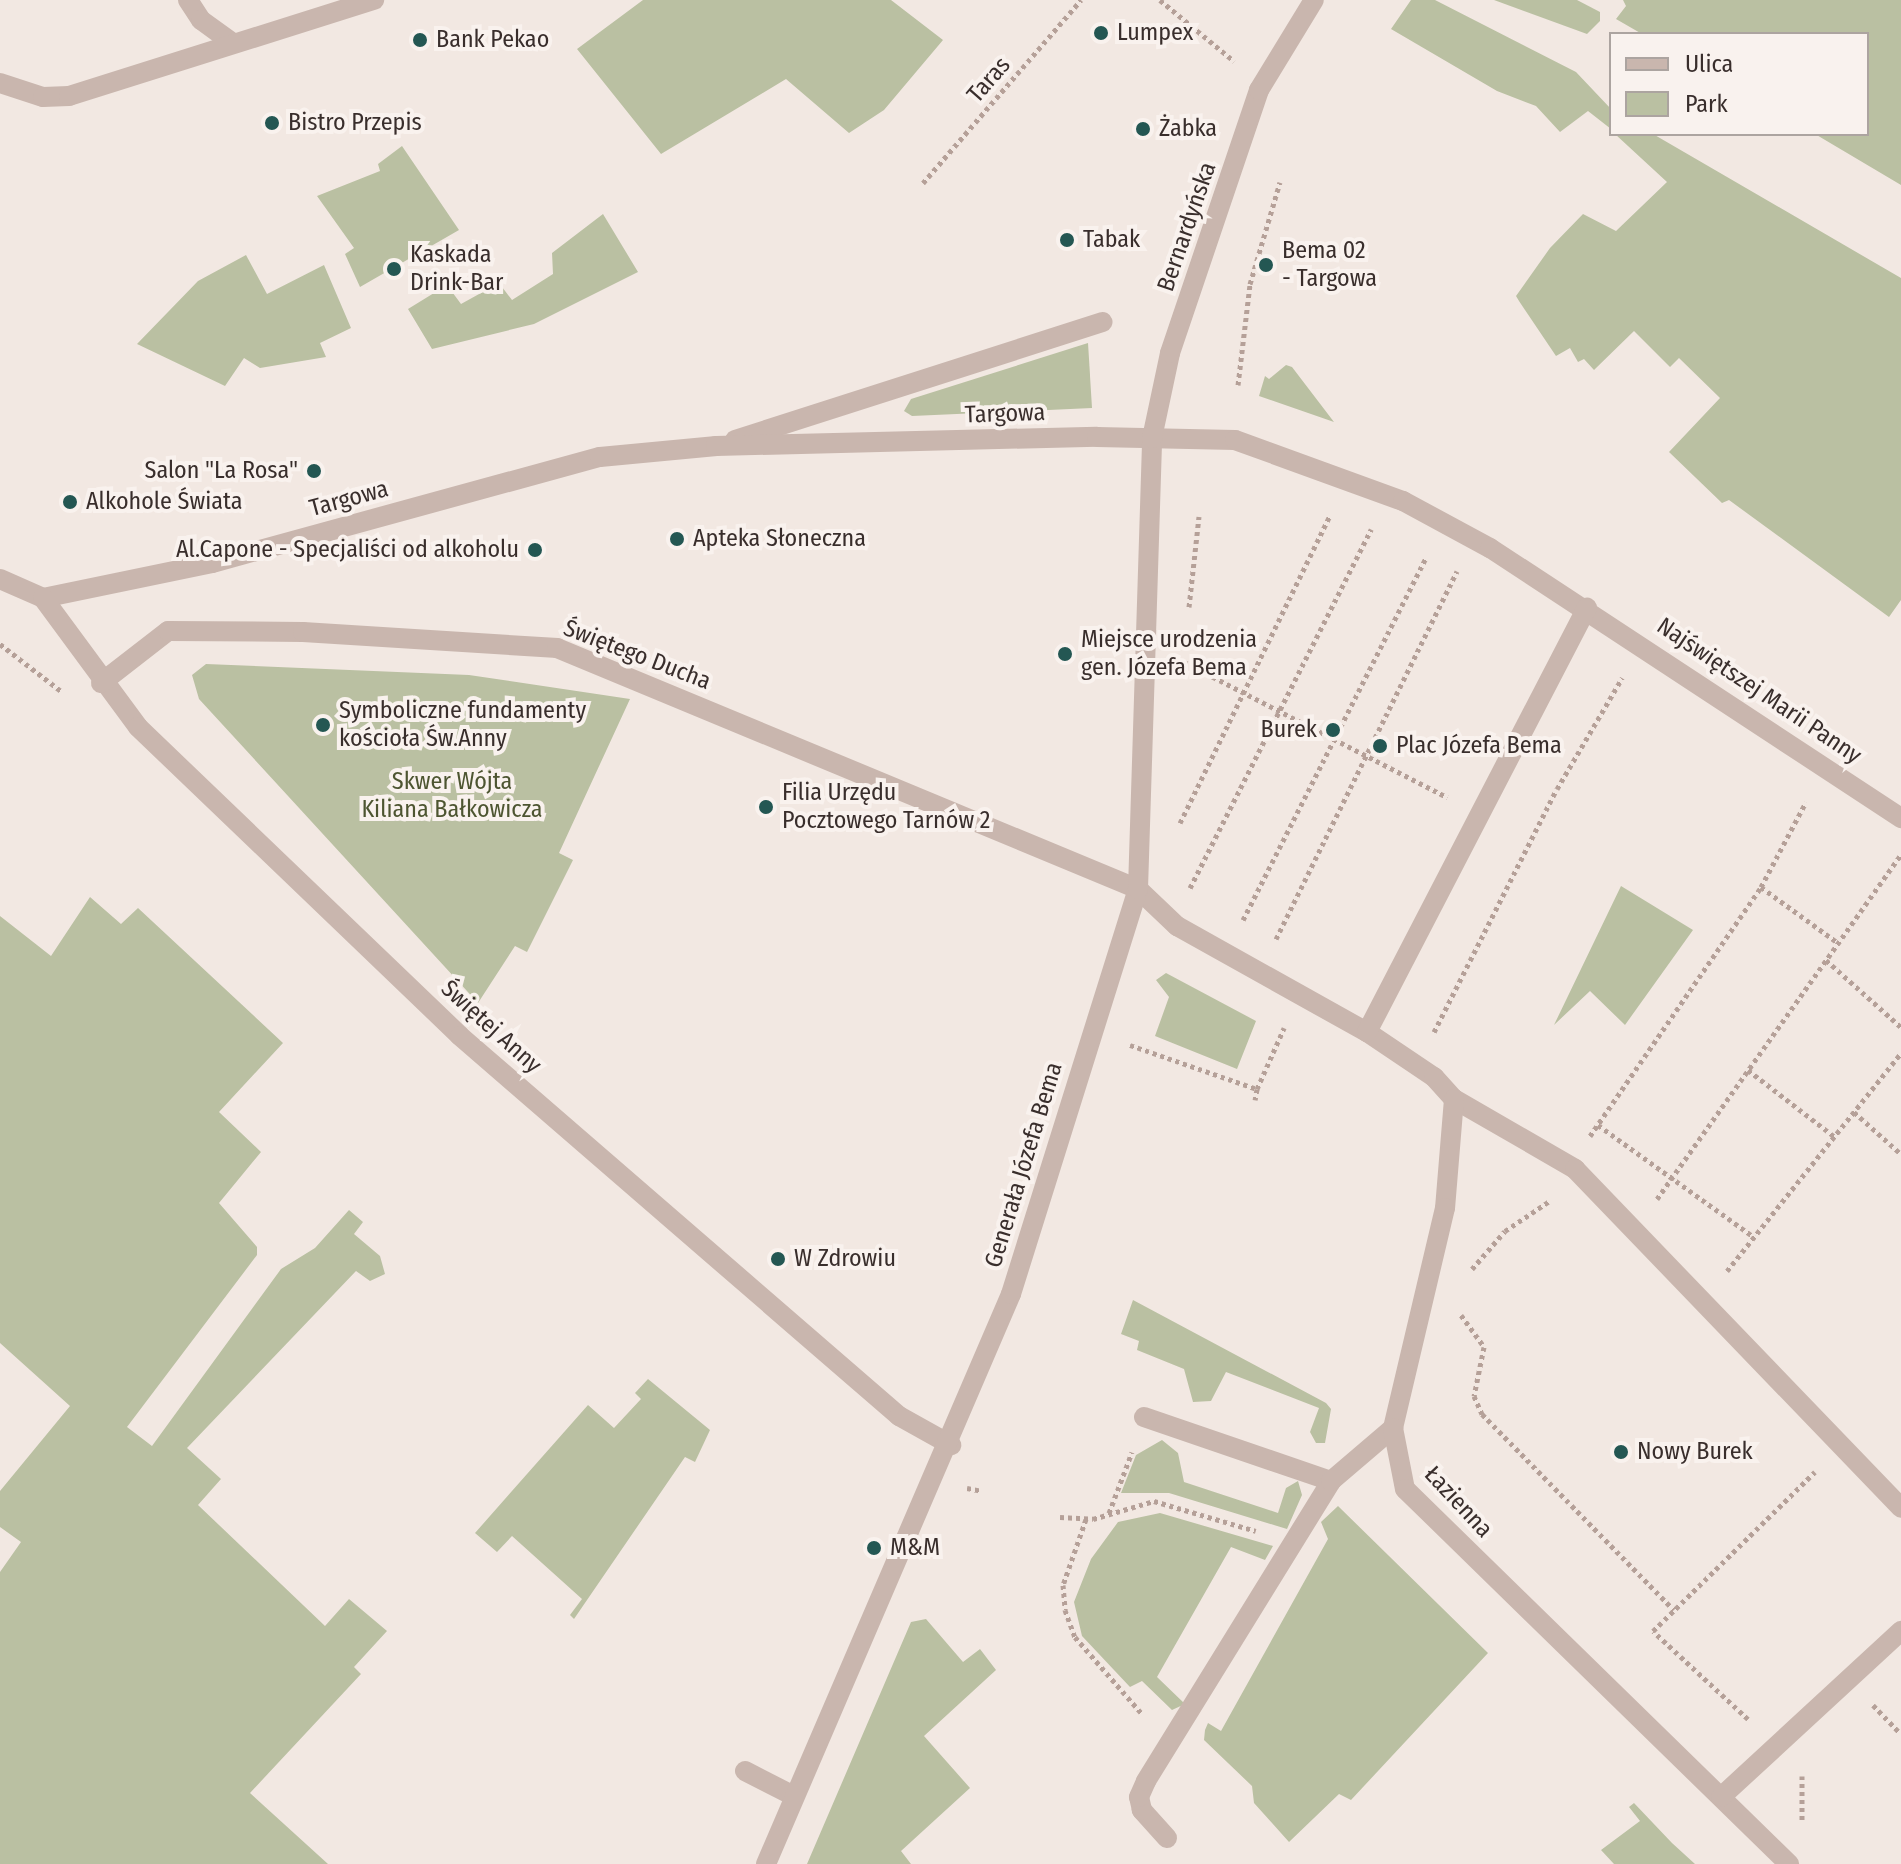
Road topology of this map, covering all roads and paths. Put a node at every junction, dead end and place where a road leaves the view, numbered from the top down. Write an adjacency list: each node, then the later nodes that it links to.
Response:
1 (188, 0): 6 (street)
2 (374, 0): 6 (street)
3 (1081, 0): 10 (path, Taras)
4 (1160, 0): 7 (path)
5 (1314, 0): 13 (street, Bernardyńska)
6 (230, 41): 8 (street)
7 (1235, 62)
8 (0, 83)
9 (1280, 182): 12 (path)
10 (923, 183)
11 (1103, 322): 14 (street, Targowa)
12 (1238, 385)
13 (1152, 438): 14 (street, Targowa); 22 (street, Targowa); 44 (street, Generała Józefa Bema)
14 (716, 446): 21 (street, Targowa)
15 (1336, 503): 30 (path)
16 (1199, 517): 23 (path)
17 (1375, 521): 32 (path)
18 (1429, 553): 33 (path)
19 (1458, 570): 34 (path)
20 (0, 579): 21 (street)
21 (43, 598): 29 (street, Świętej Anny)
22 (1587, 608): 38 (street, Najświętszej Marii Panny); 58 (street)
23 (1188, 616)
24 (0, 644): 31 (path)
25 (1185, 647): 26 (path)
26 (1184, 662): 28 (path); 30 (path)
27 (1634, 673): 59 (path)
28 (1183, 676)
29 (101, 683): 44 (street, Świętego Ducha); 80 (street, Świętej Anny)
30 (1242, 693): 32 (path); 40 (path)
31 (71, 700)
32 (1279, 714): 33 (path); 45 (path)
33 (1333, 740): 34 (path); 48 (path)
34 (1365, 756): 37 (path); 52 (path)
35 (1458, 785): 37 (path)
36 (1809, 796): 43 (path)
37 (1451, 799): 39 (path)
38 (1898, 811)
39 (1445, 812)
40 (1175, 832)
41 (1901, 855): 53 (path)
42 (1179, 876): 45 (path)
43 (1761, 887): 53 (path); 67 (path)
44 (1138, 889): 49 (street); 80 (street, Generała Józefa Bema)
45 (1190, 889): 46 (path); 49 (path)
46 (1199, 897)
47 (1235, 920): 48 (path)
48 (1242, 923): 50 (path)
49 (1177, 926): 58 (street)
50 (1252, 930)
51 (1263, 936): 52 (path)
52 (1274, 943): 54 (path)
53 (1838, 943): 55 (path)
54 (1285, 950)
55 (1826, 960): 57 (path); 62 (path)
56 (1285, 1025): 63 (path)
57 (1901, 1027)
58 (1367, 1032): 64 (street)
59 (1434, 1041)
60 (1125, 1043): 63 (path)
61 (1901, 1053): 66 (path)
62 (1748, 1070): 68 (path); 71 (path)
63 (1257, 1089): 65 (path)
64 (1454, 1099): 70 (street); 78 (street, Łazienna)
65 (1255, 1100)
66 (1854, 1112): 68 (path); 69 (path)
67 (1598, 1125): 70 (path); 71 (path)
68 (1835, 1137): 73 (path)
69 (1901, 1154)
70 (1575, 1169): 74 (path); 83 (street)
71 (1673, 1176): 72 (path); 73 (path)
72 (1648, 1212)
73 (1754, 1237): 75 (path)
74 (1469, 1274)
75 (1717, 1284)
76 (1457, 1308): 88 (path)
77 (1144, 1417): 82 (street)
78 (1393, 1428): 82 (street); 97 (street, Łazienna)
79 (1136, 1439): 84 (path)
80 (951, 1445): 96 (street, Generała Józefa Bema)
81 (1821, 1466): 88 (path)
82 (1331, 1481): 87 (street)
83 (1901, 1508)
84 (1109, 1513): 86 (path); 87 (path)
85 (1060, 1517): 86 (path)
86 (1086, 1519): 93 (path)
87 (1294, 1540): 93 (street)
88 (1674, 1610): 91 (path)
89 (1901, 1631): 97 (street)
90 (1864, 1696): 92 (path)
91 (1758, 1718)
92 (1901, 1734)
93 (1170, 1745): 99 (street)
94 (1804, 1765): 98 (path)
95 (745, 1771): 96 (street)
96 (792, 1795): 100 (street, Generała Józefa Bema)
97 (1721, 1797): 101 (street, Łazienna)
98 (1804, 1829)
99 (1167, 1838)
100 (766, 1864)
101 (1789, 1864)

